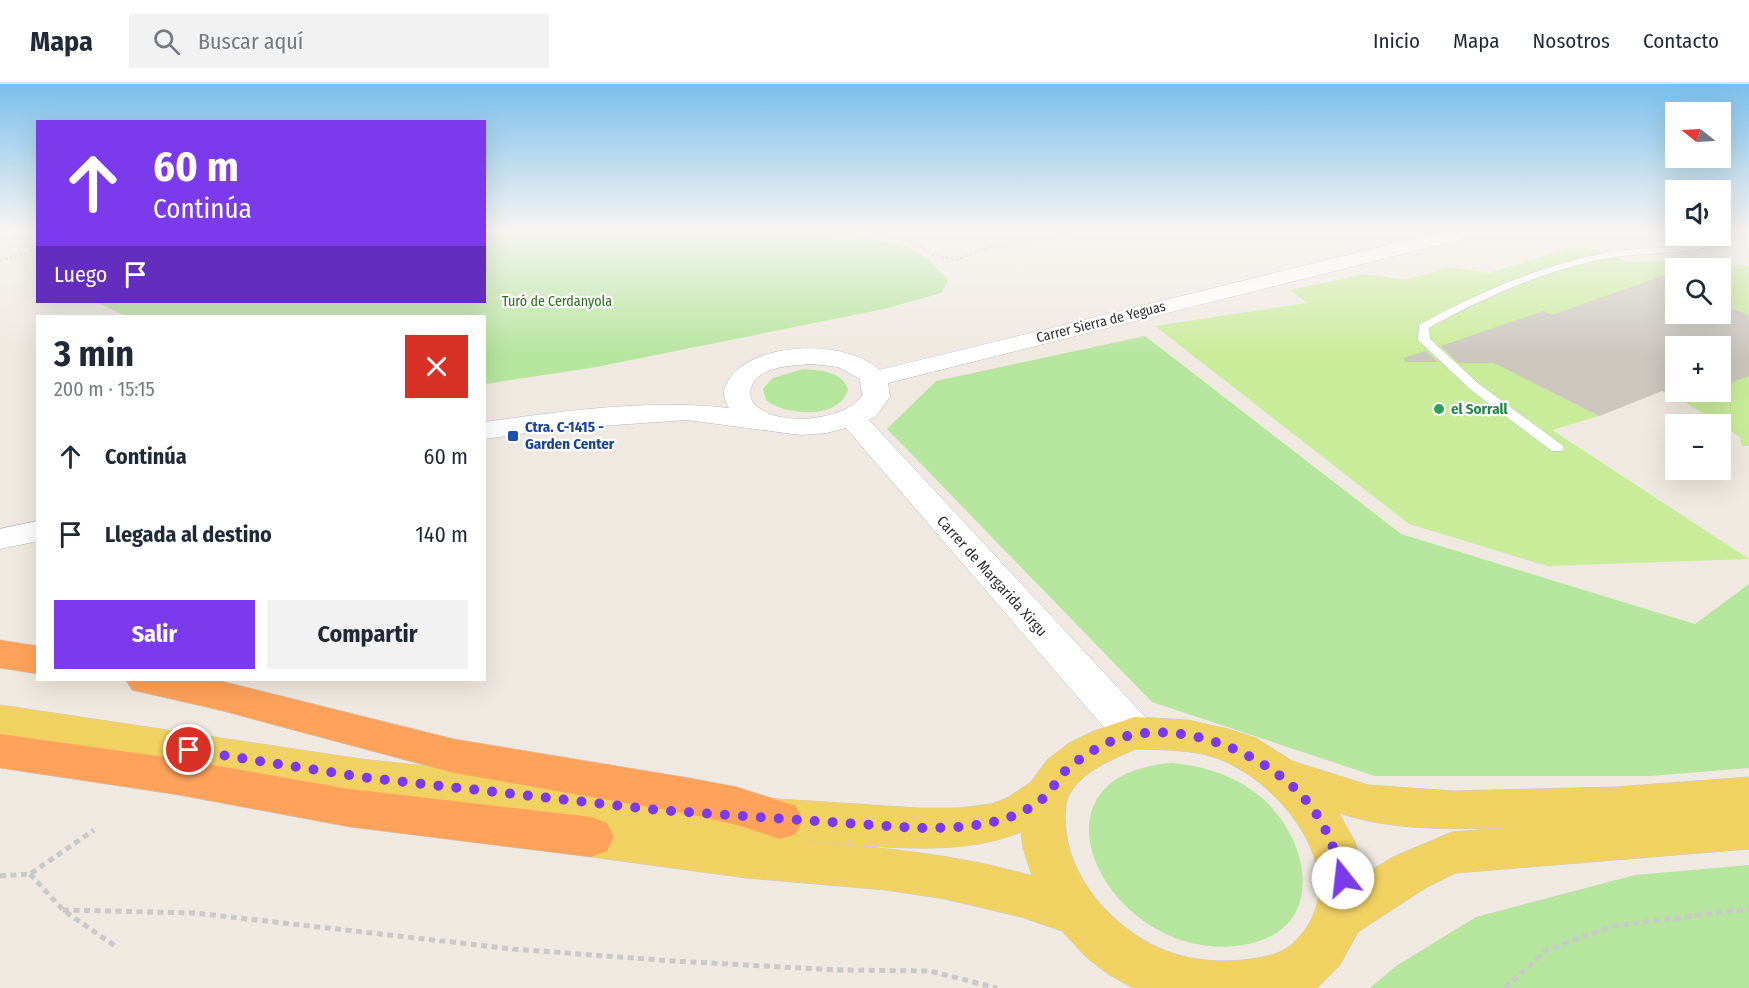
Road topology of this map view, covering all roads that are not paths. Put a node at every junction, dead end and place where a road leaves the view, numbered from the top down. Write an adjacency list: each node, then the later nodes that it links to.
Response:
1 (1309, 271): 3 (street, Carrer Sierra de Yeguas)
2 (1546, 271): 9 (lane)
3 (873, 379): 4 (street); 6 (street)
4 (736, 390): 5 (street); 7 (street)
5 (687, 412): 7 (street); 8 (street)
6 (852, 418): 7 (street); 16 (street, Carrer de Margarida Xirgu)
7 (758, 420)
8 (486, 431)
9 (1557, 448)
10 (36, 531): 11 (street)
11 (0, 539)
12 (0, 654): 13 (highway)
13 (36, 660)
14 (151, 681): 23 (highway)
15 (0, 721): 20 (main road)
16 (1134, 733): 19 (main road); 21 (main road)
17 (0, 751): 20 (highway)
18 (0, 771): 20 (highway)
19 (1277, 773): 22 (main road); 26 (main road)
20 (355, 793): 23 (main road); 25 (main road)
21 (1047, 795): 23 (main road); 25 (main road)
22 (1749, 795)
23 (780, 820)
24 (1749, 829): 26 (main road)
25 (1075, 912): 26 (main road)
26 (1340, 916)

